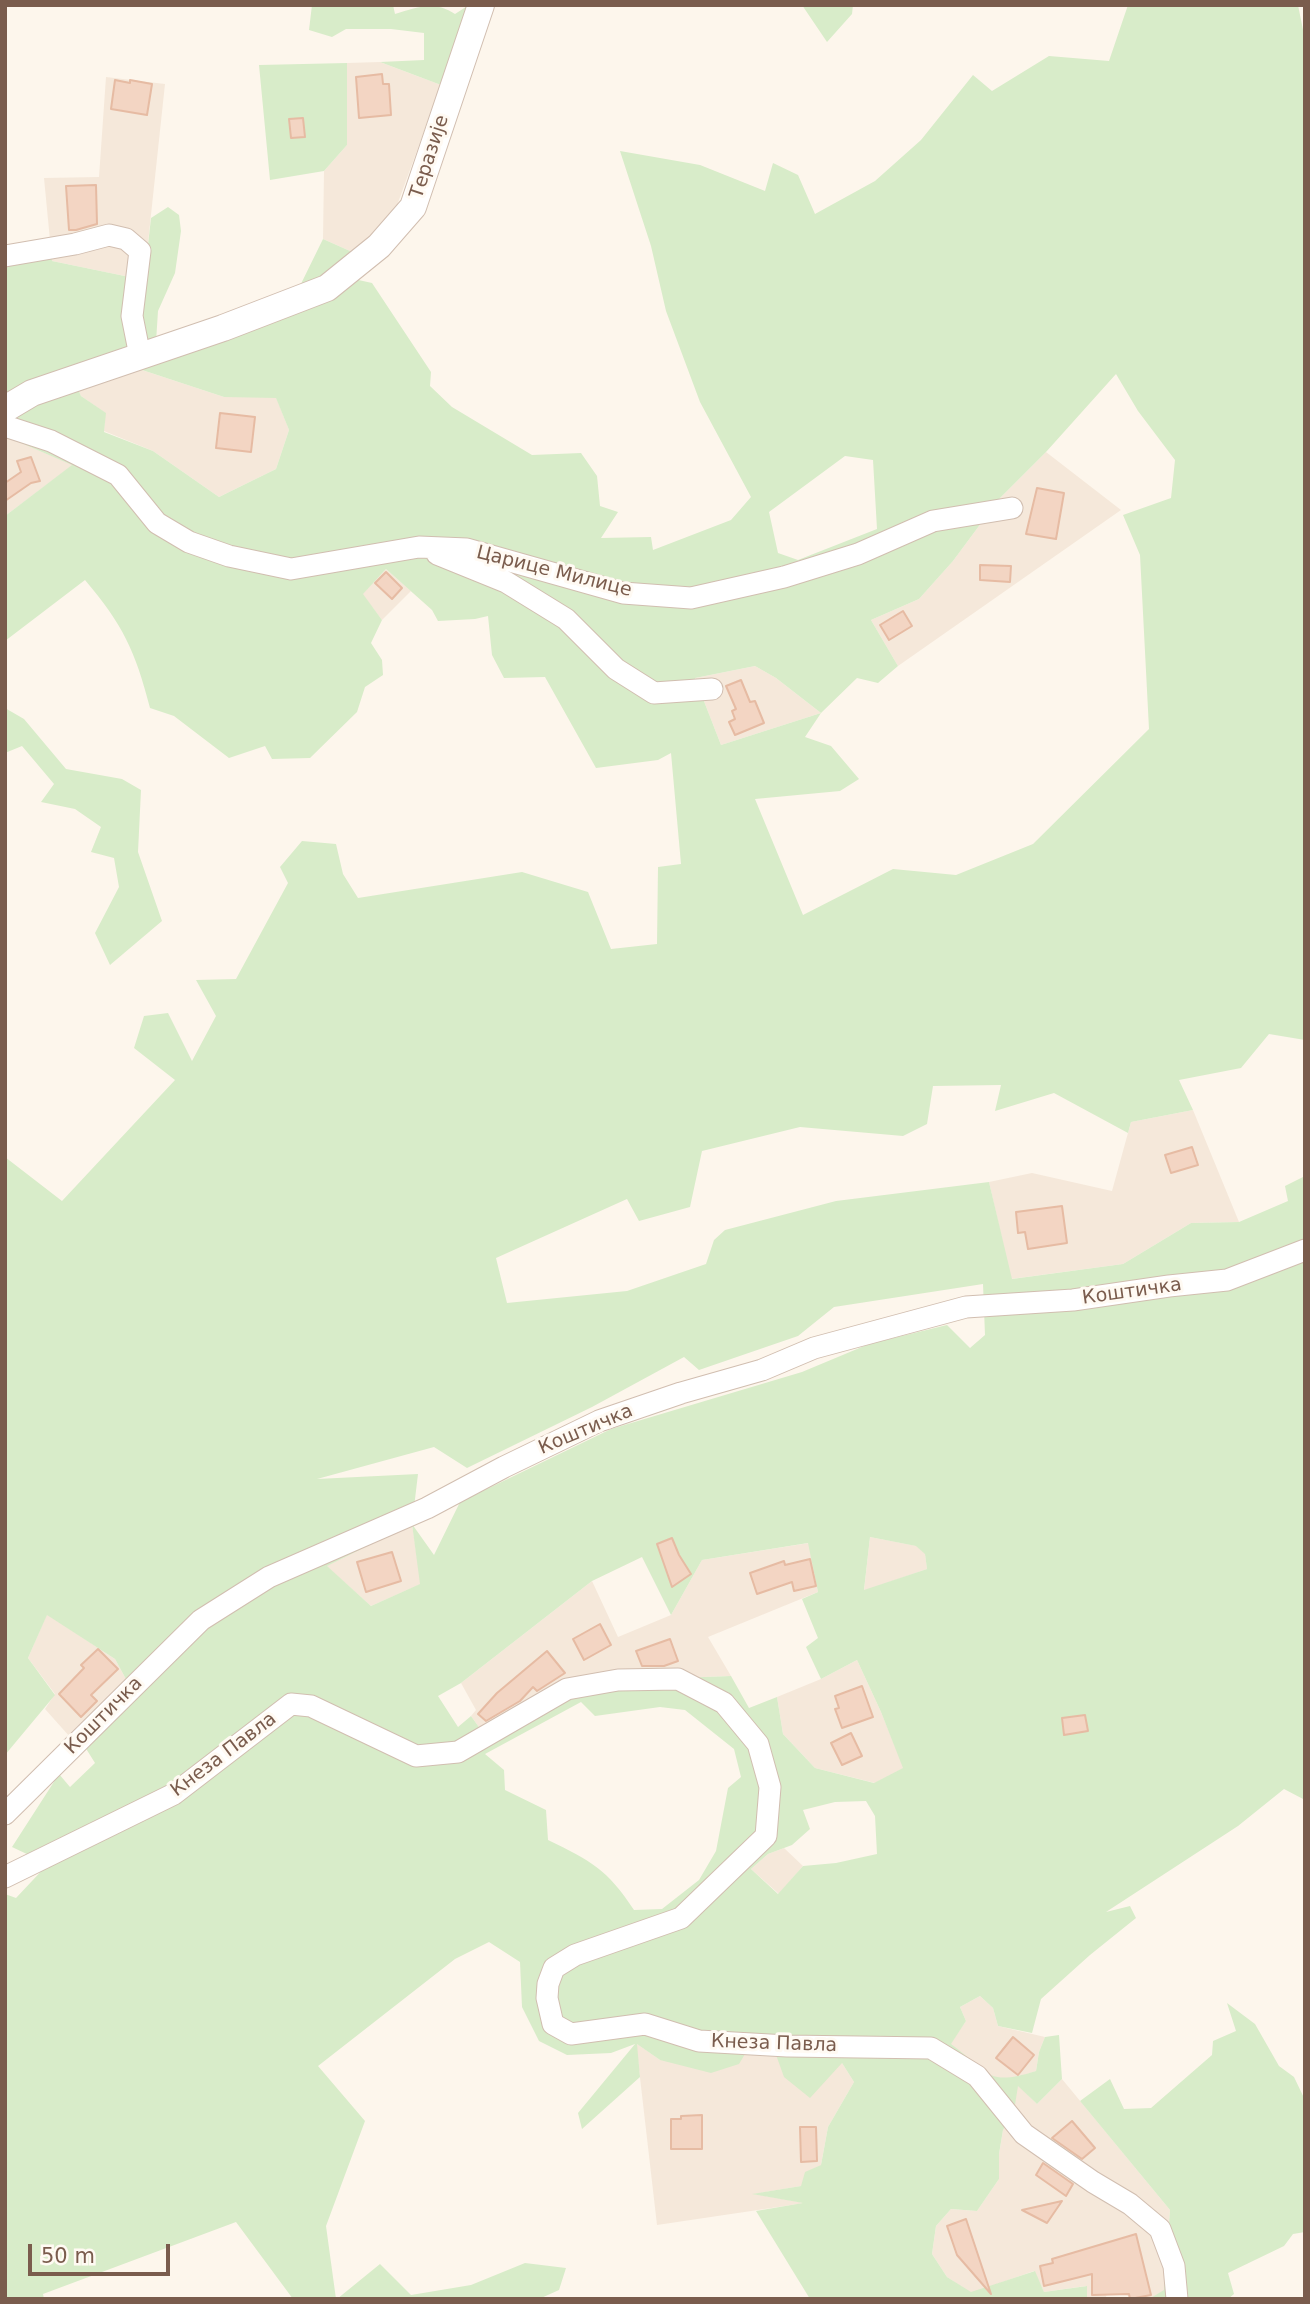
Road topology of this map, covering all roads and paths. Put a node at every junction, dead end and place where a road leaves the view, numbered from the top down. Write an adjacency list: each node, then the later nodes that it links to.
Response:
1 (481, 5): 3 (street, Теразије)
2 (5, 256): 3 (street)
3 (140, 356): 4 (street, Теразије)
4 (5, 409)
5 (5, 426): 7 (street, Царице Милице)
6 (1012, 508): 7 (street, Царице Милице)
7 (419, 547): 8 (street, Царице Милице)
8 (712, 689)
9 (1305, 1250): 10 (street, Коштичка)
10 (5, 1814)
11 (5, 1877): 12 (street, Кнеза Павла)
12 (1177, 2299)

